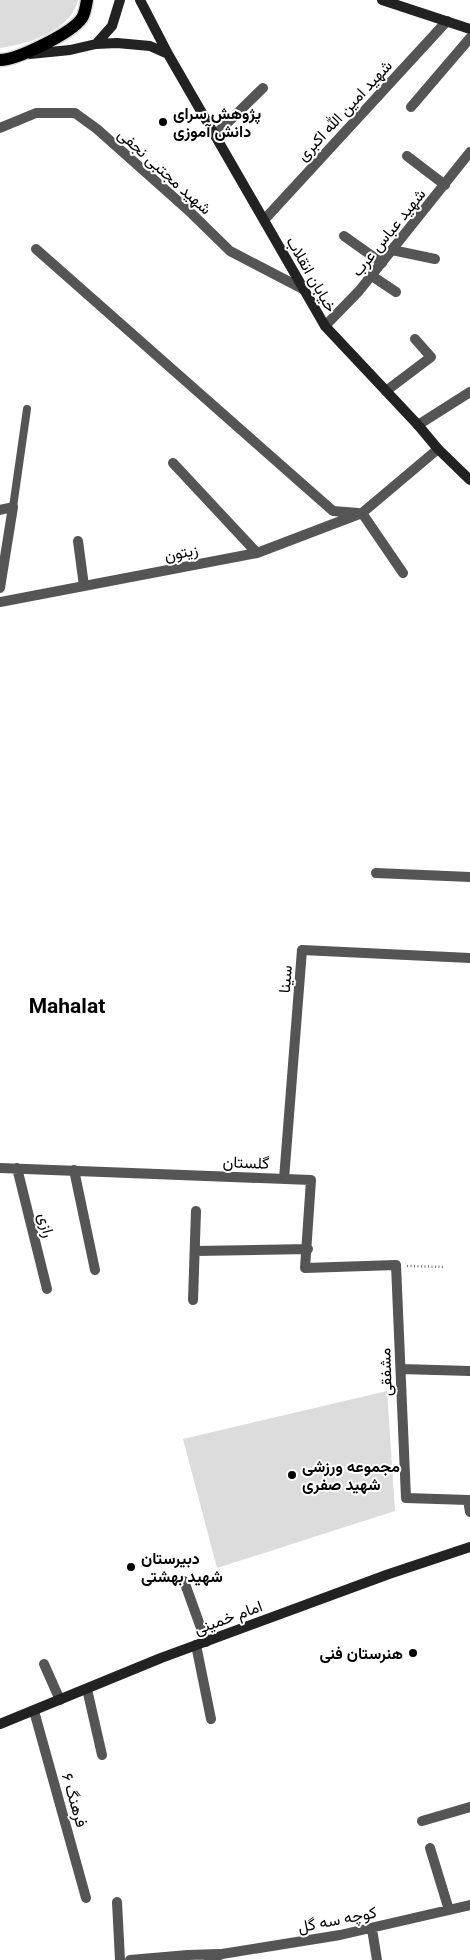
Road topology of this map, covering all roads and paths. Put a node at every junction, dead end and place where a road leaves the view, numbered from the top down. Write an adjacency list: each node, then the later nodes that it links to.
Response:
1 (87, 0): 9 (main road)
2 (120, 0): 8 (main road)
3 (140, 0): 10 (main road, خیابان انقلاب)
4 (382, 0): 5 (main road)
5 (447, 21): 6 (main road); 19 (street, شهید امین الله اکبری)
6 (470, 29)
7 (470, 38): 13 (street)
8 (96, 44): 9 (main road); 10 (main road)
9 (20, 54): 11 (main road)
10 (168, 54): 15 (main road, خیابان انقلاب)
11 (1, 60)
12 (263, 88): 15 (street)
13 (411, 107)
14 (0, 128): 26 (street, شهید مجتبی نجفی)
15 (215, 135): 19 (main road, خیابان انقلاب)
16 (470, 152): 18 (street, شهید عباس عرب)
17 (407, 156): 18 (street)
18 (445, 185): 22 (street, شهید عباس عرب)
19 (264, 220): 26 (main road, خیابان انقلاب)
20 (344, 236): 24 (street)
21 (36, 249): 39 (street)
22 (392, 250): 23 (street); 24 (street, شهید عباس عرب)
23 (435, 258)
24 (382, 263): 25 (street, شهید عباس عرب)
25 (372, 276): 27 (street); 28 (street, شهید عباس عرب)
26 (304, 289): 28 (main road, خیابان انقلاب)
27 (396, 292)
28 (325, 326): 30 (main road, خیابان انقلاب)
29 (415, 339): 30 (street)
30 (386, 392): 33 (main road, خیابان انقلاب)
31 (470, 392): 33 (street)
32 (27, 409): 37 (lane)
33 (418, 425): 34 (main road, خیابان انقلاب)
34 (438, 449): 36 (main road, خیابان انقلاب); 39 (street, زیتون)
35 (173, 463): 41 (street)
36 (470, 480)
37 (13, 508): 38 (street); 44 (street)
38 (0, 510)
39 (362, 513): 41 (street, زیتون); 42 (street)
40 (78, 540): 43 (street)
41 (257, 553): 43 (street, زیتون)
42 (403, 572)
43 (84, 586): 45 (street, زیتون)
44 (0, 588)
45 (0, 602)
46 (376, 873): 47 (street)
47 (470, 877)
48 (470, 958): 52 (street, سینا)
49 (0, 1168): 50 (street, گلستان)
50 (17, 1168): 51 (street, گلستان); 59 (street, رازی)
51 (74, 1170): 52 (street, گلستان); 58 (street)
52 (284, 1179): 54 (street, گلستان)
53 (196, 1211): 55 (street)
54 (308, 1249): 55 (street); 56 (street, گلستان)
55 (195, 1251): 60 (street)
56 (396, 1265): 57 (path); 61 (street, مشفقی)
57 (444, 1267)
58 (95, 1270)
59 (47, 1289)
60 (193, 1300)
61 (400, 1369): 62 (street); 63 (street, مشفقی)
62 (470, 1371)
63 (470, 1512)
64 (470, 1547): 66 (main road, امام خمینی)
65 (184, 1581): 66 (street)
66 (201, 1643): 68 (main road, امام خمینی); 71 (street)
67 (44, 1664): 69 (street)
68 (87, 1689): 69 (main road, امام خمینی); 73 (street)
69 (60, 1700): 70 (main road, امام خمینی)
70 (34, 1711): 72 (main road, امام خمینی); 77 (street, فرهنگ ۶)
71 (211, 1719)
72 (0, 1724)
73 (102, 1754)
74 (470, 1807): 75 (street)
75 (422, 1821)
76 (430, 1848): 80 (street)
77 (86, 1898)
78 (117, 1902): 84 (street)
79 (470, 1905): 80 (street, کوچه سه گل)
80 (449, 1910): 81 (street, کوچه سه گل)
81 (372, 1929): 82 (street, کوچه سه گل); 88 (street)
82 (258, 1948): 83 (street, کوچه سه گل); 87 (street)
83 (222, 1954): 85 (street); 86 (street, کوچه سه گل)
84 (120, 1960)
85 (130, 1960)
86 (209, 1960)
87 (258, 1960)
88 (377, 1960)

